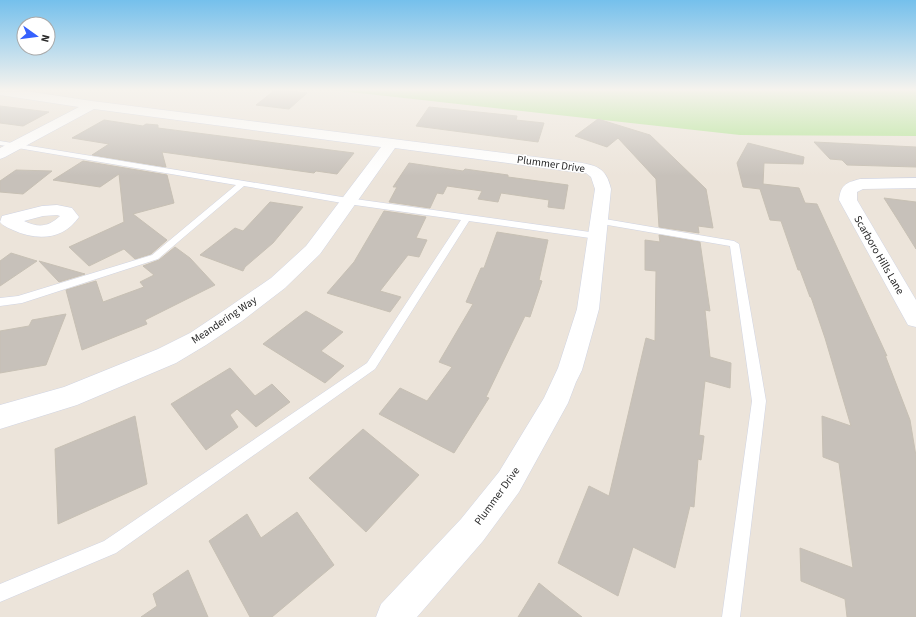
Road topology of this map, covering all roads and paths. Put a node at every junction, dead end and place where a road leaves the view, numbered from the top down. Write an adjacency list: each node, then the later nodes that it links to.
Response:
1 (66, 119): 5 (street)
2 (202, 119): 4 (street, Plummer Drive)
3 (0, 143): 5 (lane)
4 (391, 144): 9 (street, Meandering Way); 11 (street, Plummer Drive)
5 (15, 146): 6 (street); 8 (lane)
6 (0, 154)
7 (916, 183): 13 (street, Scarboro Hills Lane)
8 (243, 184): 9 (lane); 12 (lane)
9 (348, 201): 10 (lane); 14 (street, Meandering Way)
10 (467, 217): 11 (lane); 15 (lane)
11 (598, 228): 16 (street, Plummer Drive); 17 (lane)
12 (0, 302)
13 (916, 319)
14 (0, 417)
15 (0, 593)
16 (394, 617)
17 (731, 617)

